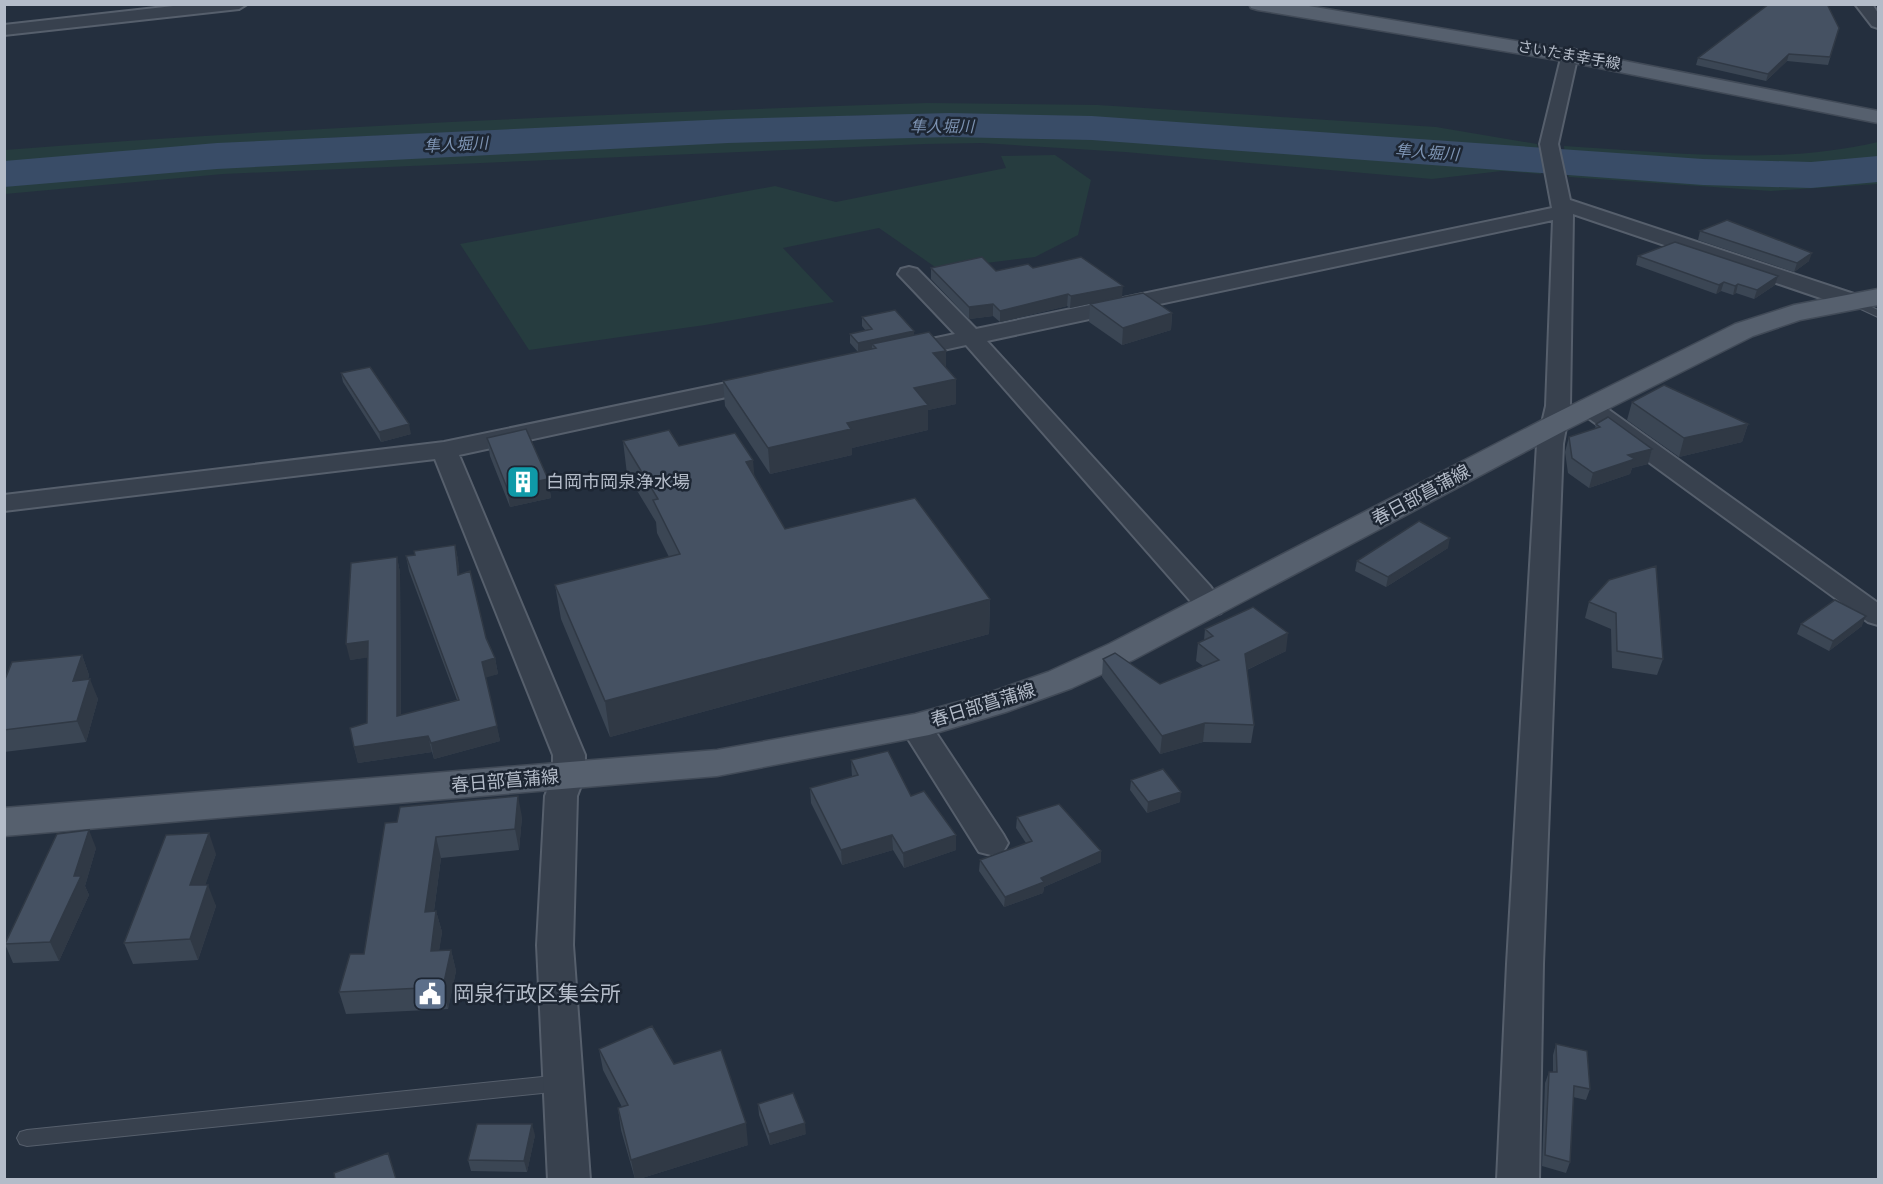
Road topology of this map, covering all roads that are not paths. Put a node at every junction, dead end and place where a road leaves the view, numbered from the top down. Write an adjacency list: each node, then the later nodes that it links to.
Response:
1 (239, 4): 5 (street)
2 (1258, 4): 6 (main road, さいたま幸手線)
3 (1863, 4): 4 (street)
4 (1878, 23)
5 (4, 30)
6 (1570, 54): 7 (main road, さいたま幸手線); 8 (street)
7 (1878, 117)
8 (1560, 198): 10 (street); 11 (street); 15 (street)
9 (909, 274): 11 (street)
10 (1870, 304): 14 (main road, 春日部菖蒲線)
11 (972, 338): 12 (street); 18 (street)
12 (878, 358)
13 (784, 377): 16 (street)
14 (1589, 407): 15 (main road, 春日部菖蒲線); 19 (street)
15 (1556, 423): 18 (main road, 春日部菖蒲線); 27 (street)
16 (444, 450): 17 (street); 21 (street)
17 (4, 503)
18 (1211, 607): 20 (main road, 春日部菖蒲線)
19 (1878, 616)
20 (916, 726): 21 (main road, 春日部菖蒲線); 23 (street)
21 (569, 776): 22 (main road, 春日部菖蒲線); 24 (street)
22 (4, 822)
23 (991, 843)
24 (564, 1083): 25 (lane); 26 (street)
25 (27, 1138)
26 (569, 1179)
27 (1518, 1179)

